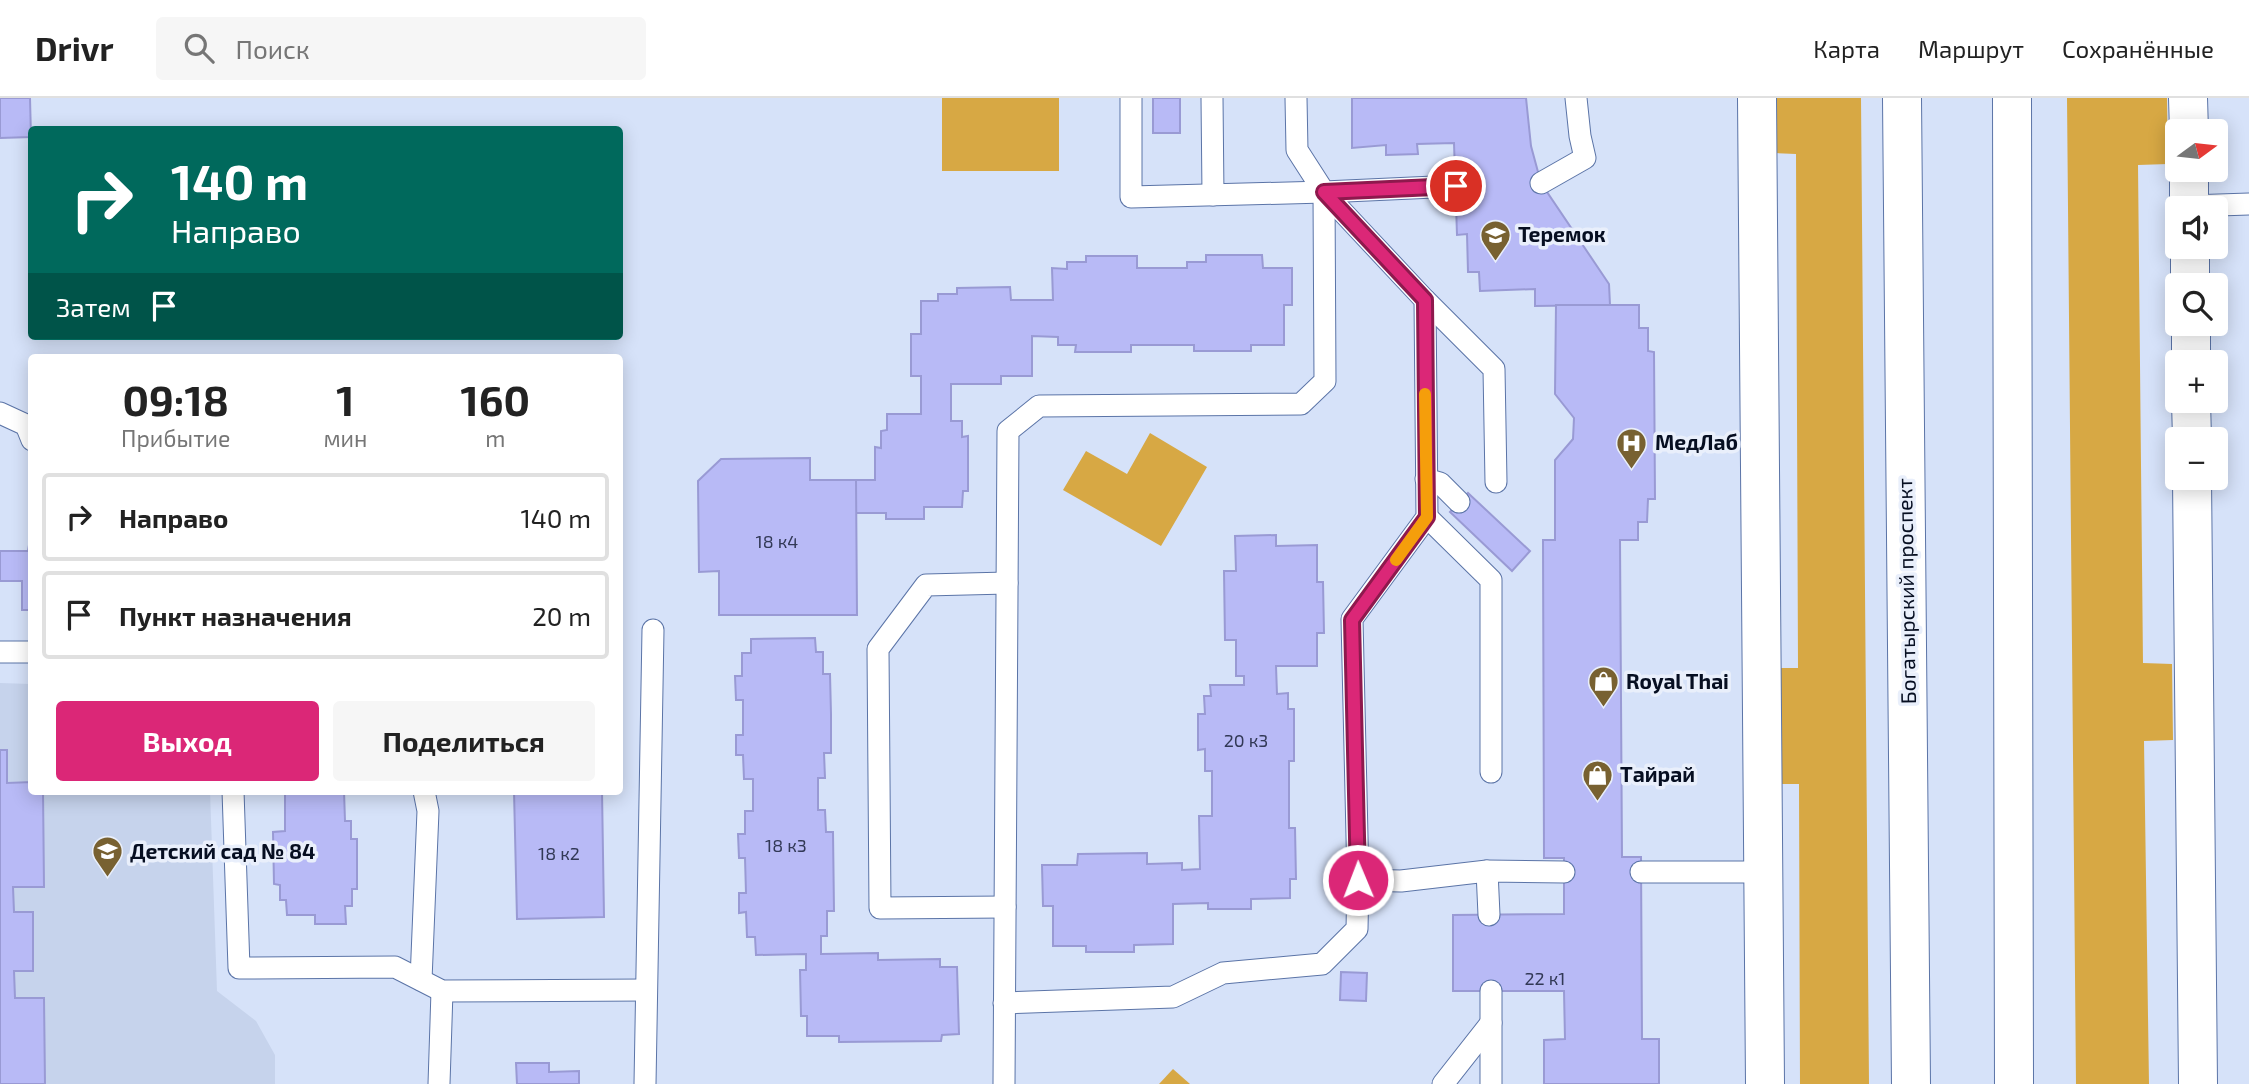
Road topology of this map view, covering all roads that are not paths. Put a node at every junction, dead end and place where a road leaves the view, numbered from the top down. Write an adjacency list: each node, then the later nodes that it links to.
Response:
1 (1131, 98): 13 (lane)
2 (1212, 98): 13 (lane)
3 (1296, 98): 12 (lane)
4 (1576, 98): 10 (lane)
5 (1757, 98): 34 (main road)
6 (1902, 98): 50 (main road, Богатырский проспект)
7 (2012, 98): 51 (main road)
8 (2188, 98): 9 (main road)
9 (2189, 119)
10 (1541, 183)
11 (1456, 186): 12 (lane)
12 (1324, 192): 13 (lane); 16 (lane); 24 (lane)
13 (1213, 195)
14 (2189, 195): 15 (lane)
15 (2249, 204)
16 (1425, 300): 19 (lane); 20 (lane)
17 (0, 413): 18 (lane)
18 (28, 430)
19 (1426, 479): 22 (lane); 23 (lane)
20 (1496, 482)
21 (2192, 490): 52 (main road)
22 (1459, 502)
23 (1427, 517): 28 (lane); 35 (lane)
24 (1007, 583): 36 (lane); 36 (lane)
25 (653, 630): 39 (lane)
26 (0, 652): 27 (lane)
27 (28, 652)
28 (1491, 772)
29 (233, 795): 38 (lane)
30 (425, 795): 38 (lane)
31 (1487, 872): 32 (lane); 35 (lane); 37 (lane)
32 (1564, 872)
33 (1641, 872): 34 (lane)
34 (1763, 872): 49 (main road)
35 (1358, 880): 42 (lane)
36 (1005, 907): 42 (lane)
37 (1489, 915)
38 (421, 980): 40 (lane)
39 (646, 990): 40 (lane); 45 (lane)
40 (442, 991): 44 (lane)
41 (1491, 991): 43 (lane)
42 (1004, 1003): 46 (lane)
43 (1491, 1023): 47 (lane); 48 (lane)
44 (439, 1084)
45 (645, 1084)
46 (1004, 1084)
47 (1443, 1084)
48 (1491, 1084)
49 (1765, 1084)
50 (1912, 1084)
51 (2014, 1084)
52 (2198, 1084)

